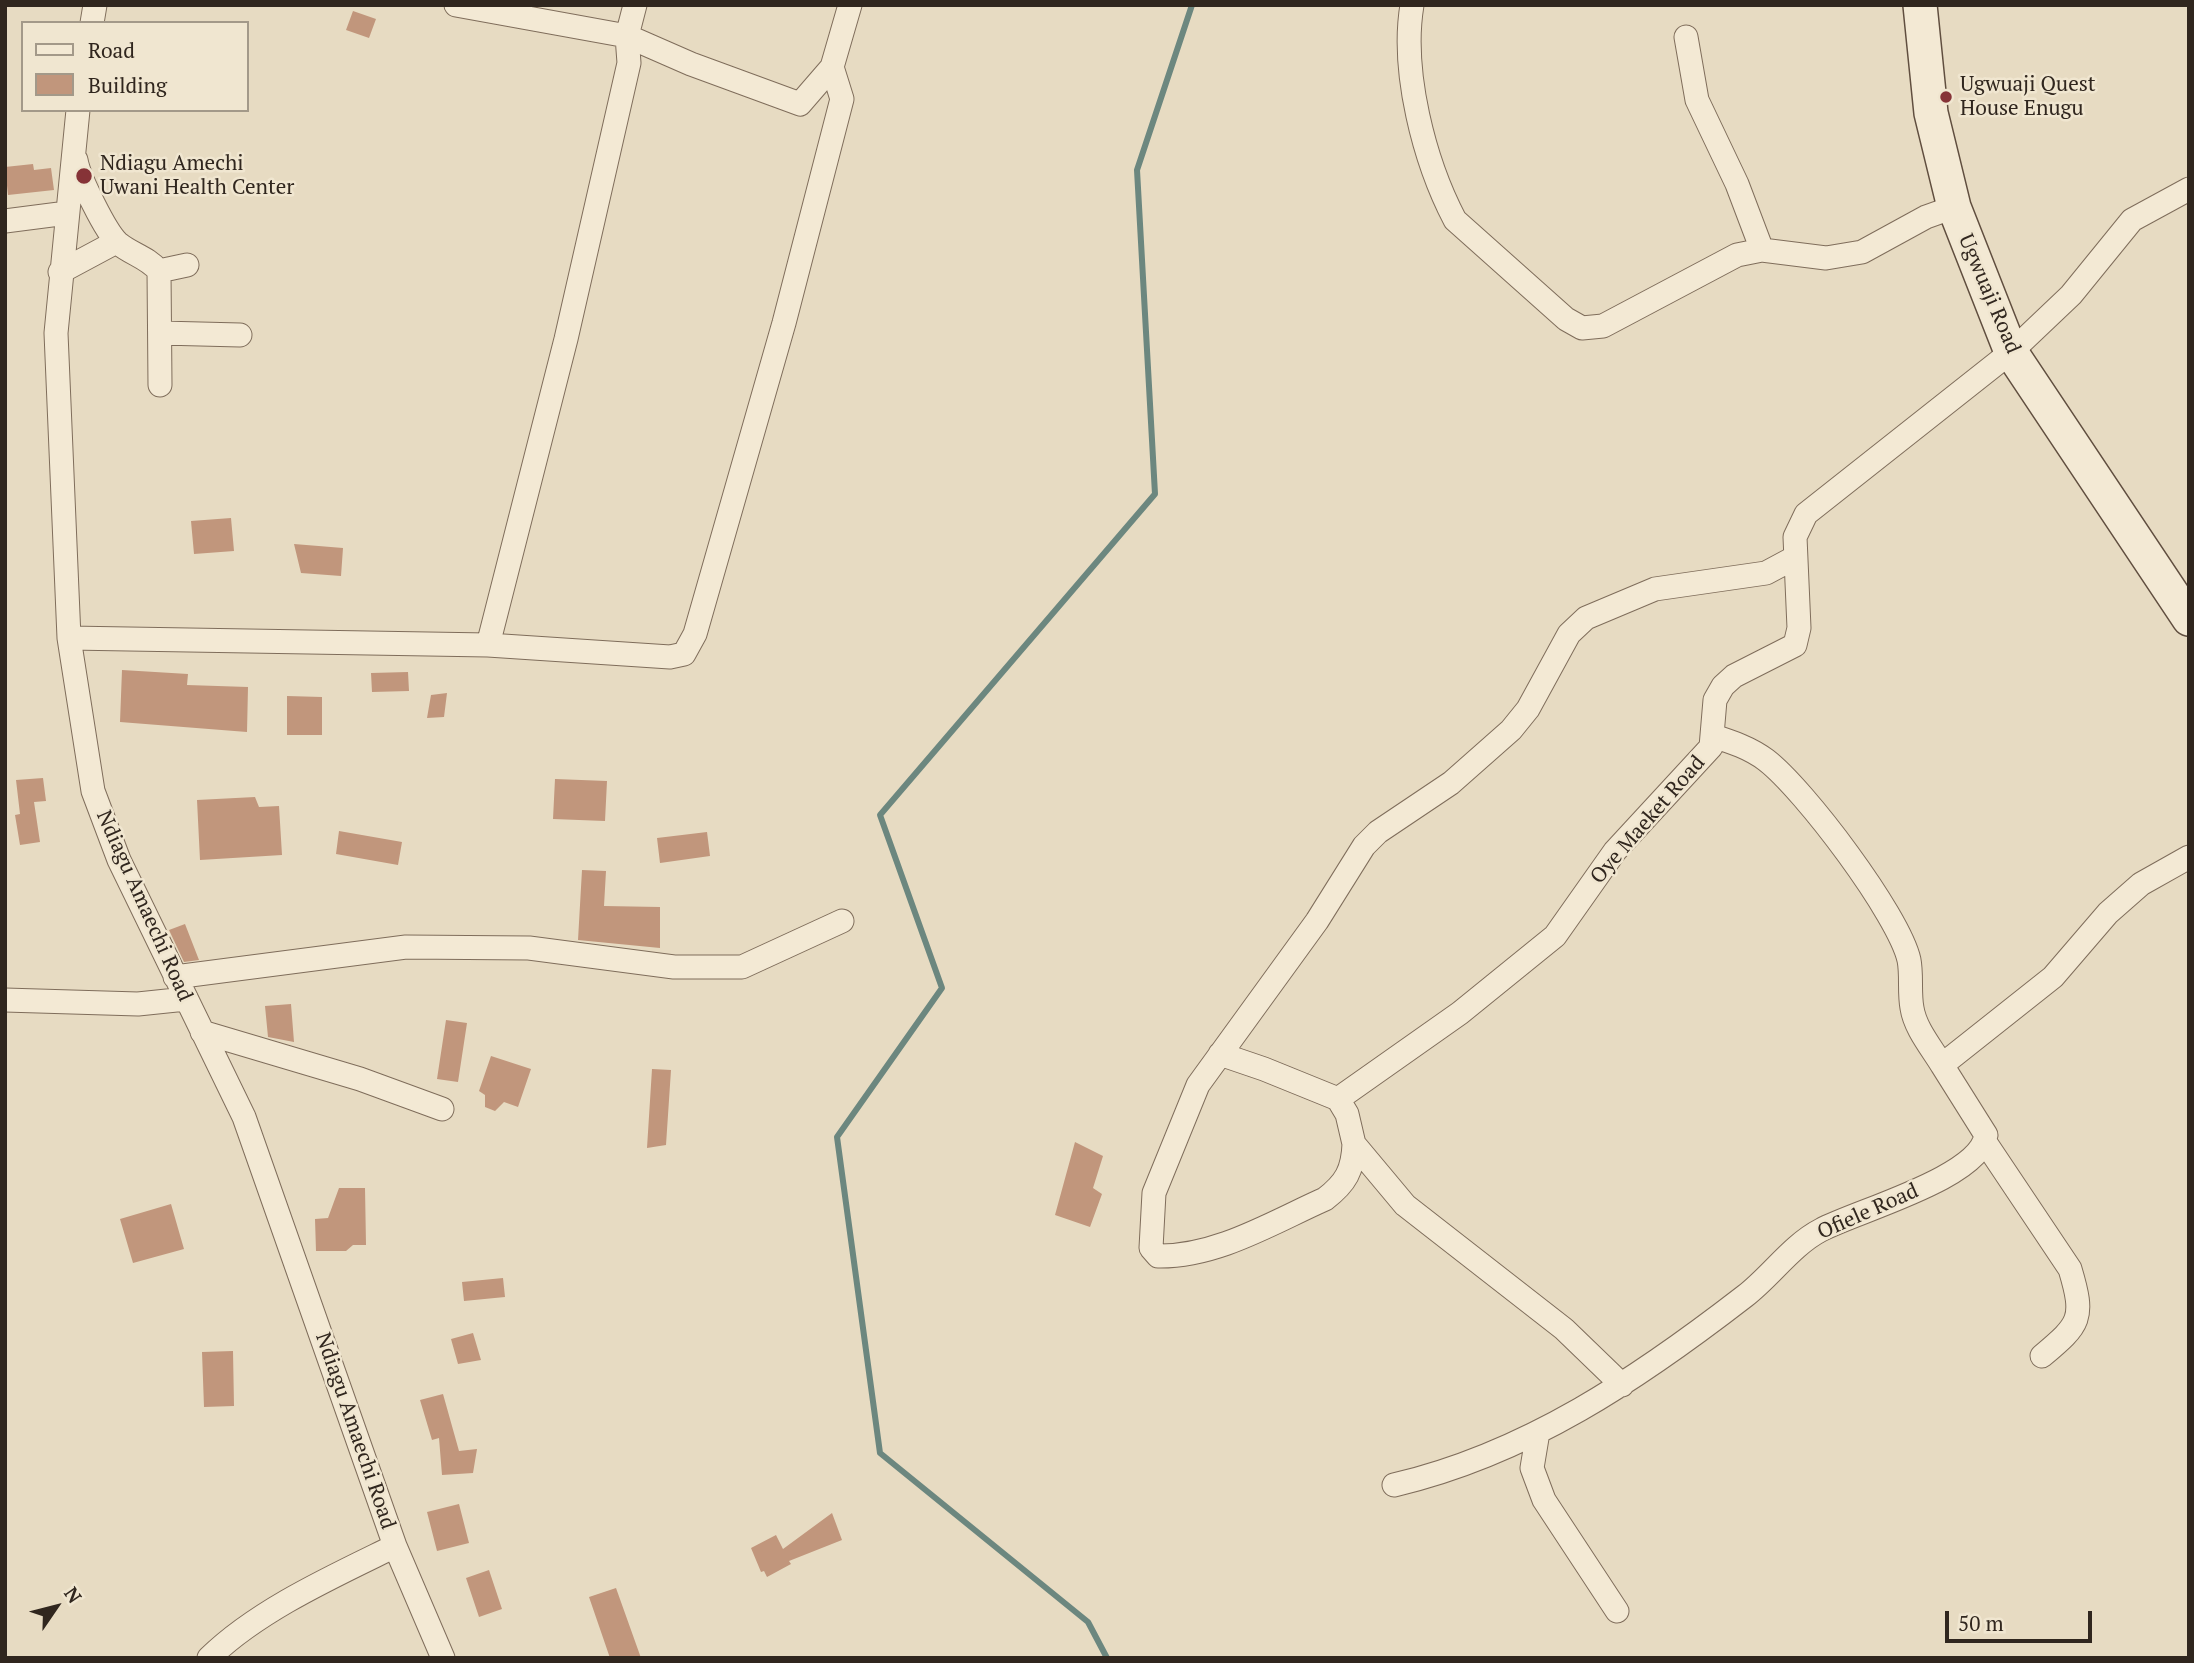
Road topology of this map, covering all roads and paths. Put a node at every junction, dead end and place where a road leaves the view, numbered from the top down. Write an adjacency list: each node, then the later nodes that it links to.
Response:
1 (456, 5): 6 (street)
2 (635, 5): 6 (street)
3 (850, 5): 8 (street)
4 (1412, 5): 16 (street)
5 (1920, 5): 12 (main road, Ugwuaji Road)
6 (627, 36): 8 (street); 27 (street)
7 (1686, 37): 16 (street)
8 (832, 67): 27 (street)
9 (78, 112): 10 (street, Ndiagu Amaechi Road)
10 (73, 144): 13 (street, Ndiagu Amaechi Road); 15 (street)
11 (2189, 189): 22 (street, Oye Maeket Road)
12 (1954, 207): 16 (street); 22 (main road, Ugwuaji Road)
13 (67, 213): 14 (street); 19 (street, Ndiagu Amaechi Road)
14 (5, 221)
15 (116, 242): 18 (street); 19 (street)
16 (1762, 250)
17 (187, 265): 18 (street)
18 (159, 271): 20 (street)
19 (60, 272): 26 (street, Ndiagu Amaechi Road)
20 (161, 332): 21 (street); 23 (street)
21 (240, 335)
22 (2011, 352): 24 (street, Oye Maeket Road); 25 (main road, Ugwuaji Road)
23 (160, 385)
24 (1794, 558): 28 (street, Oye Maeket Road); 35 (street)
25 (2189, 619)
26 (69, 638): 27 (street); 31 (street, Ndiagu Amaechi Road)
27 (488, 645)
28 (1713, 736): 36 (street); 37 (street, Oye Maeket Road)
29 (2189, 857): 36 (street)
30 (842, 921): 31 (street)
31 (175, 977): 32 (street, Ndiagu Amaechi Road)
32 (186, 999): 33 (street); 34 (street, Ndiagu Amaechi Road)
33 (5, 1000)
34 (202, 1032): 38 (street); 45 (street, Ndiagu Amaechi Road)
35 (1220, 1054): 37 (street); 40 (street)
36 (1941, 1065): 39 (street)
37 (1338, 1099): 40 (street)
38 (442, 1109)
39 (1985, 1142): 41 (street); 42 (street, Ofiele Road)
40 (1354, 1144): 42 (street)
41 (2042, 1356)
42 (1622, 1385): 43 (street, Ofiele Road)
43 (1538, 1432): 44 (street, Ofiele Road); 46 (street)
44 (1394, 1485)
45 (396, 1546): 47 (street); 48 (street, Ndiagu Amaechi Road)
46 (1617, 1611)
47 (209, 1658)
48 (443, 1658)

